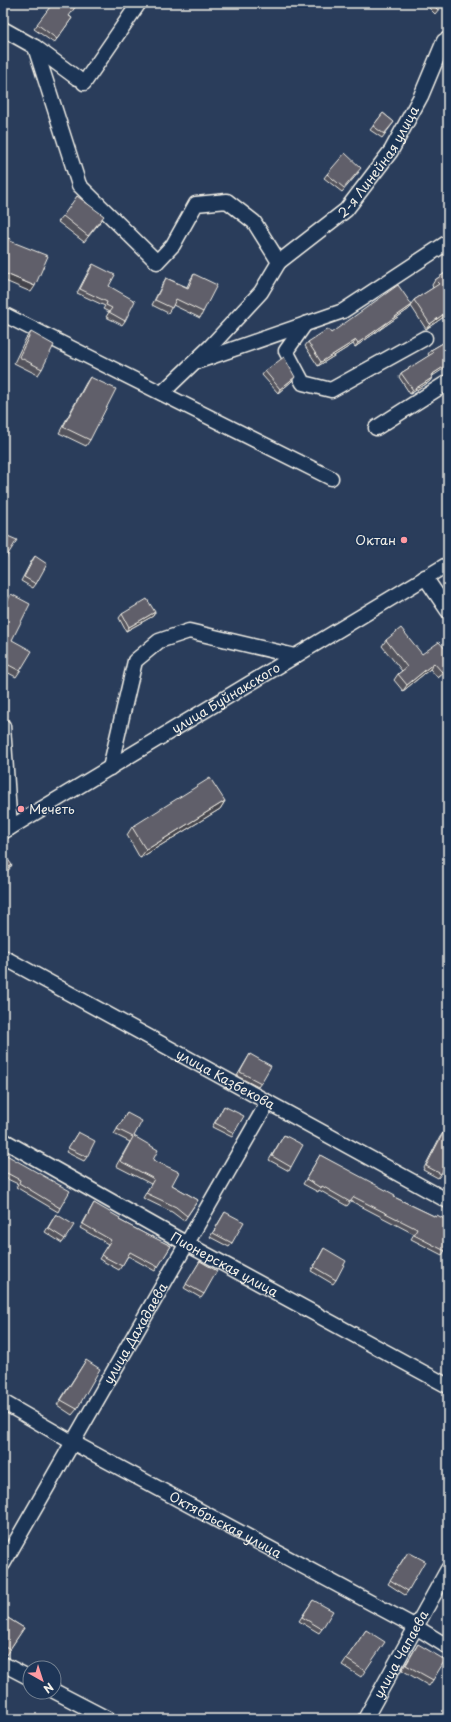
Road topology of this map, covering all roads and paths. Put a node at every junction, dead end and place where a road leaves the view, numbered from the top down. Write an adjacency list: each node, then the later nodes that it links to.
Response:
1 (139, 3): 4 (street)
2 (3, 29): 4 (street)
3 (448, 39): 6 (street, 2-я Линейная улица)
4 (35, 47): 6 (street)
5 (448, 242): 8 (street)
6 (279, 262): 10 (street)
7 (3, 314): 12 (street)
8 (304, 324): 9 (street); 10 (street)
9 (425, 338)
10 (193, 363): 12 (street)
11 (448, 382): 13 (street)
12 (162, 393): 14 (street)
13 (376, 428)
14 (330, 478)
15 (448, 564): 16 (street, улица Буйнакского)
16 (425, 578): 17 (street); 18 (street, улица Буйнакского)
17 (448, 611)
18 (295, 656): 20 (street, улица Буйнакского); 20 (street)
19 (3, 726): 21 (street)
20 (110, 768): 21 (street, улица Буйнакского)
21 (5, 828)
22 (3, 958): 23 (street, улица Казбекова)
23 (268, 1102): 25 (street, улица Казбекова); 26 (street, улица Дахадаева)
24 (3, 1140): 26 (street, Пионерская улица)
25 (448, 1201)
26 (187, 1244): 27 (street, Пионерская улица); 29 (street, улица Дахадаева)
27 (448, 1386)
28 (3, 1402): 29 (street, Октябрьская улица)
29 (72, 1442): 30 (street, улица Дахадаева); 32 (street, Октябрьская улица)
30 (3, 1564)
31 (448, 1569): 32 (street, улица Чапаева)
32 (416, 1627): 33 (street, Октябрьская улица); 38 (street, улица Чапаева)
33 (448, 1647)
34 (3, 1664): 35 (street)
35 (22, 1674)
36 (62, 1695): 37 (street)
37 (108, 1719)
38 (365, 1719)

